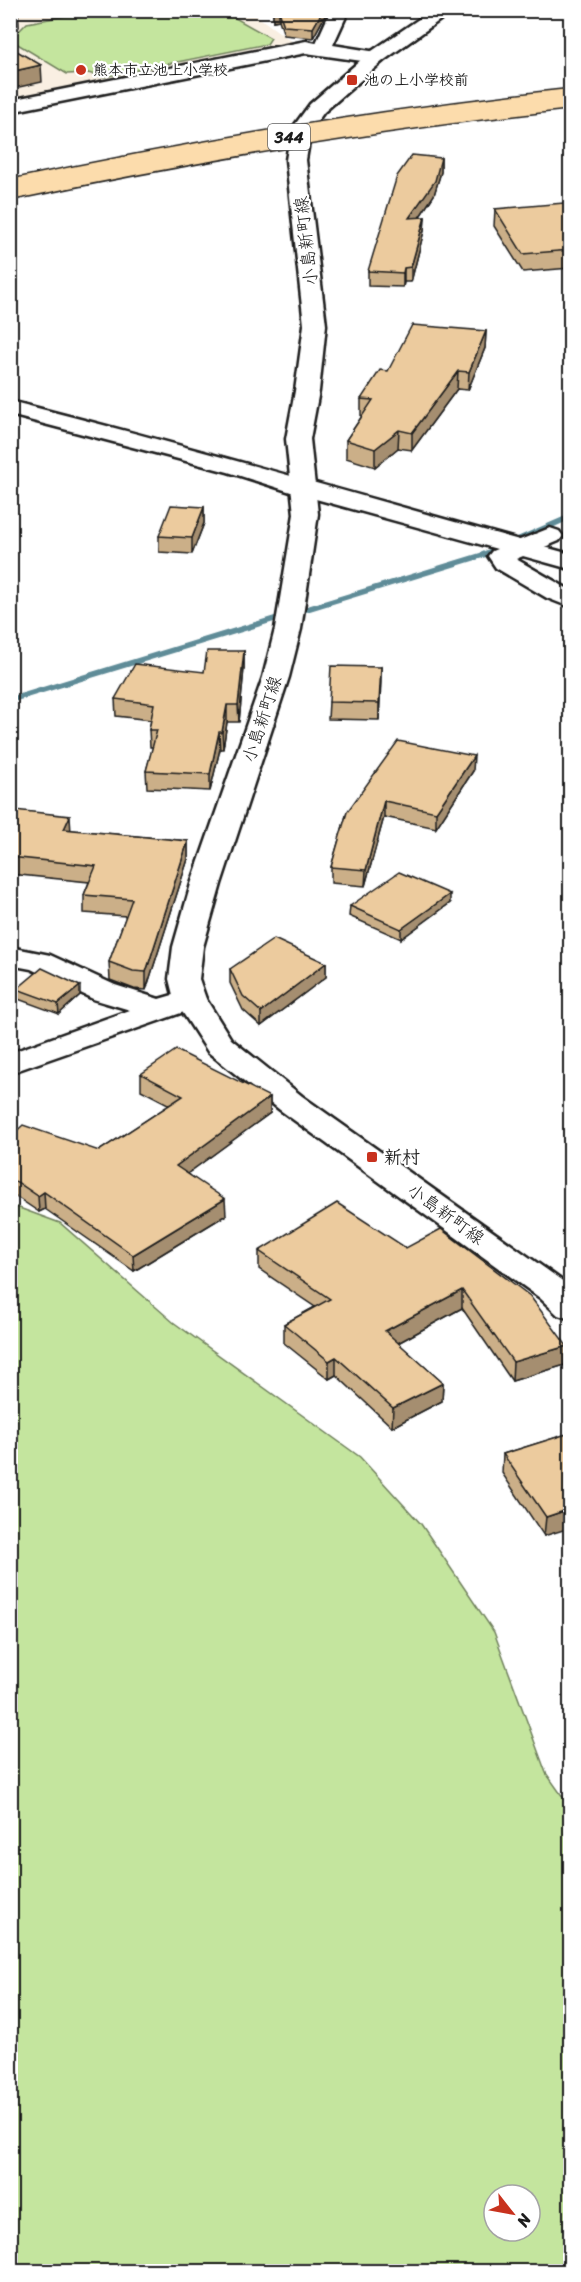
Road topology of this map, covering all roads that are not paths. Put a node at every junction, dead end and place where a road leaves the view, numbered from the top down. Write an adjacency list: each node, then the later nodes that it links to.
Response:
1 (340, 10): 3 (main road)
2 (445, 10): 4 (main road, 小島新町線)
3 (323, 48): 4 (main road); 6 (main road)
4 (376, 57): 15 (main road, 小島新町線)
5 (570, 99): 8 (highway, 344, bridge)
6 (10, 106)
7 (570, 112): 8 (highway, 344)
8 (482, 114): 9 (highway); 10 (highway, bridge); 11 (highway, 344, bridge); 12 (highway, 344)
9 (271, 160)
10 (10, 177)
11 (10, 190)
12 (10, 200)
13 (10, 389): 15 (main road)
14 (10, 408): 15 (main road)
15 (303, 477): 16 (main road); 17 (main road); 21 (main road, 小島新町線)
16 (560, 539): 17 (main road)
17 (520, 548): 18 (main road); 19 (main road)
18 (570, 562)
19 (570, 599)
20 (10, 956): 22 (main road)
21 (190, 999): 22 (main road); 24 (main road, 小島新町線)
22 (161, 1010): 23 (main road)
23 (10, 1064)
24 (570, 1307)

